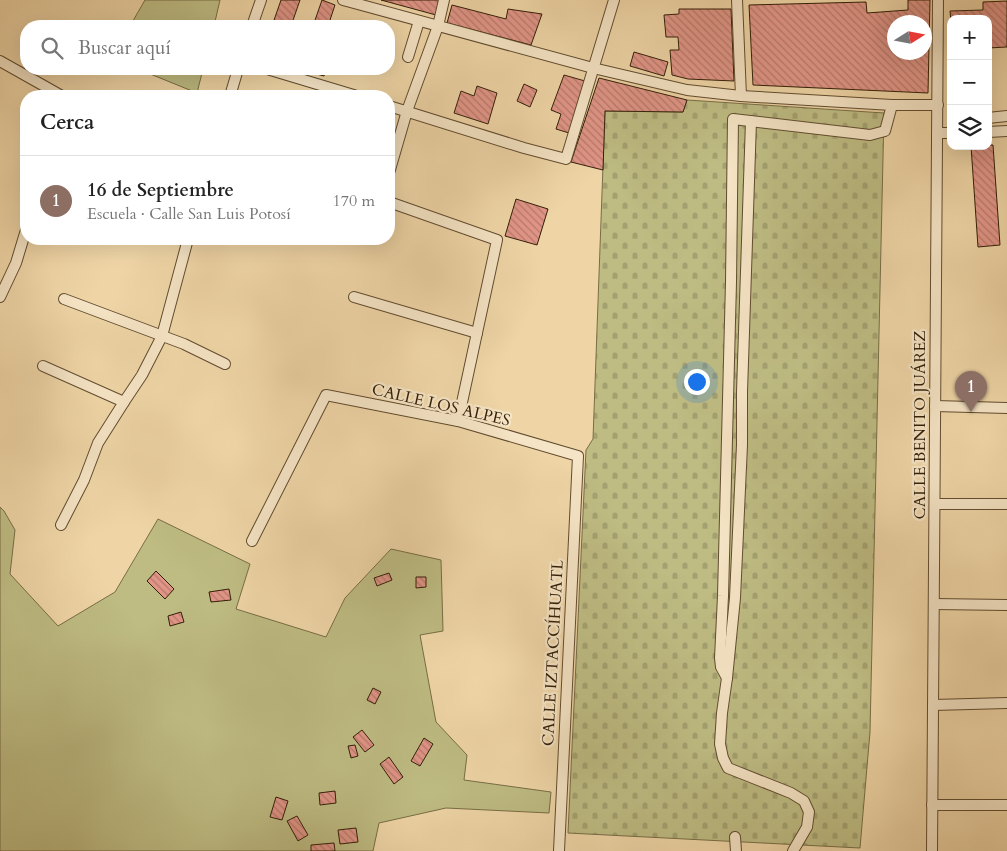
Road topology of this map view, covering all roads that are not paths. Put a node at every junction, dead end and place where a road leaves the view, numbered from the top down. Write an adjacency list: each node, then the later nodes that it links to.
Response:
1 (261, 0): 7 (street)
2 (343, 0): 8 (street)
3 (444, 0): 9 (street)
4 (614, 0): 12 (street)
5 (737, 0): 20 (street)
6 (938, 0): 22 (street, CALLE BENITO JUÁREZ)
7 (254, 20)
8 (419, 21): 9 (street); 10 (street)
9 (438, 26): 12 (street); 24 (street)
10 (408, 57)
11 (0, 61): 13 (street)
12 (593, 68): 20 (street); 24 (street)
13 (20, 72)
14 (25, 75): 17 (street)
15 (236, 75): 18 (street)
16 (287, 75): 19 (street)
17 (51, 90)
18 (232, 90)
19 (337, 90)
20 (742, 96): 21 (street)
21 (892, 105): 22 (street); 27 (street)
22 (938, 105): 30 (street, CALLE BENITO JUÁREZ)
23 (395, 108): 24 (street)
24 (407, 111): 32 (street)
25 (1007, 116): 26 (street)
26 (992, 118)
27 (751, 121): 54 (street); 54 (street)
28 (1007, 131): 29 (street)
29 (992, 132)
30 (937, 133): 31 (street); 44 (street, CALLE BENITO JUÁREZ)
31 (947, 133)
32 (395, 152)
33 (395, 204): 39 (street)
34 (21, 245): 36 (street)
35 (186, 245): 40 (street)
36 (0, 297)
37 (354, 297): 39 (street)
38 (64, 299): 40 (street)
39 (477, 333): 46 (street)
40 (162, 336): 41 (street); 43 (street)
41 (225, 364)
42 (43, 366): 43 (street)
43 (124, 402): 50 (street)
44 (935, 406): 45 (street); 48 (street, CALLE BENITO JUÁREZ)
45 (1007, 408)
46 (458, 421): 47 (street, CALLE LOS ALPES); 51 (street, CALLE LOS ALPES)
47 (578, 456): 60 (street, CALLE IZTACCÍHUATL)
48 (935, 504): 49 (street); 52 (street, CALLE BENITO JUÁREZ)
49 (1007, 504)
50 (61, 525)
51 (252, 541)
52 (934, 604): 53 (street); 56 (street, CALLE BENITO JUÁREZ)
53 (1007, 605)
54 (727, 678): 62 (street)
55 (1007, 703): 56 (street)
56 (933, 705): 57 (street, CALLE BENITO JUÁREZ)
57 (932, 805): 58 (street); 63 (street, CALLE BENITO JUÁREZ)
58 (1007, 805)
59 (735, 837): 61 (street)
60 (559, 851)
61 (736, 851)
62 (793, 851)
63 (932, 851)

